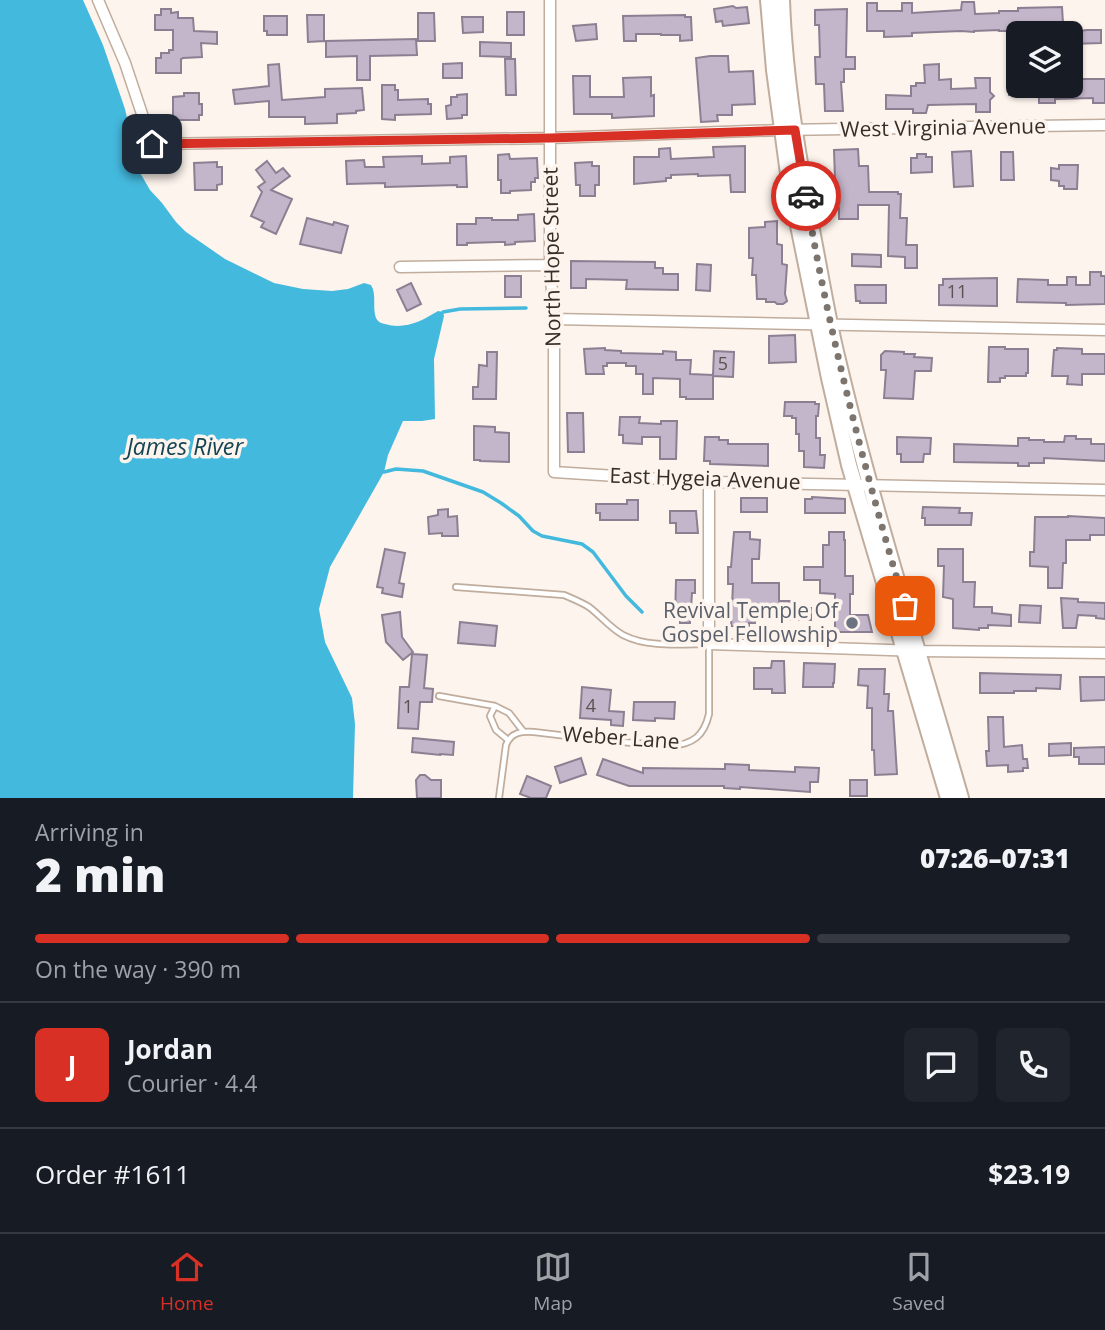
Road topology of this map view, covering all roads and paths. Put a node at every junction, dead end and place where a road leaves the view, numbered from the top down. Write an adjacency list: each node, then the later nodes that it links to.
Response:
1 (98, 0): 7 (street, West Virginia Avenue)
2 (551, 0): 7 (street, North Hope Street)
3 (768, 0): 6 (main road)
4 (782, 0): 6 (main road)
5 (1105, 125): 6 (street, West Virginia Avenue)
6 (788, 130): 7 (street, West Virginia Avenue); 11 (main road)
7 (550, 138): 8 (street, North Hope Street)
8 (550, 265): 9 (street); 10 (street, North Hope Street)
9 (401, 267)
10 (554, 319): 11 (street); 13 (street, North Hope Street)
11 (824, 324): 12 (street); 15 (main road)
12 (1105, 330)
13 (554, 472): 14 (street, East Hygeia Avenue)
14 (709, 482): 15 (street, East Hygeia Avenue); 18 (street)
15 (862, 485): 16 (street, East Hygeia Avenue); 19 (main road)
16 (1105, 490)
17 (457, 587): 18 (lane)
18 (709, 644): 19 (street); 23 (lane, Weber Lane)
19 (911, 650): 20 (street); 26 (main road); 27 (main road)
20 (1105, 653)
21 (439, 696): 22 (lane)
22 (495, 706): 23 (lane); 24 (lane)
23 (523, 731): 24 (lane)
24 (508, 740): 25 (lane)
25 (499, 798)
26 (948, 798)
27 (961, 798)

